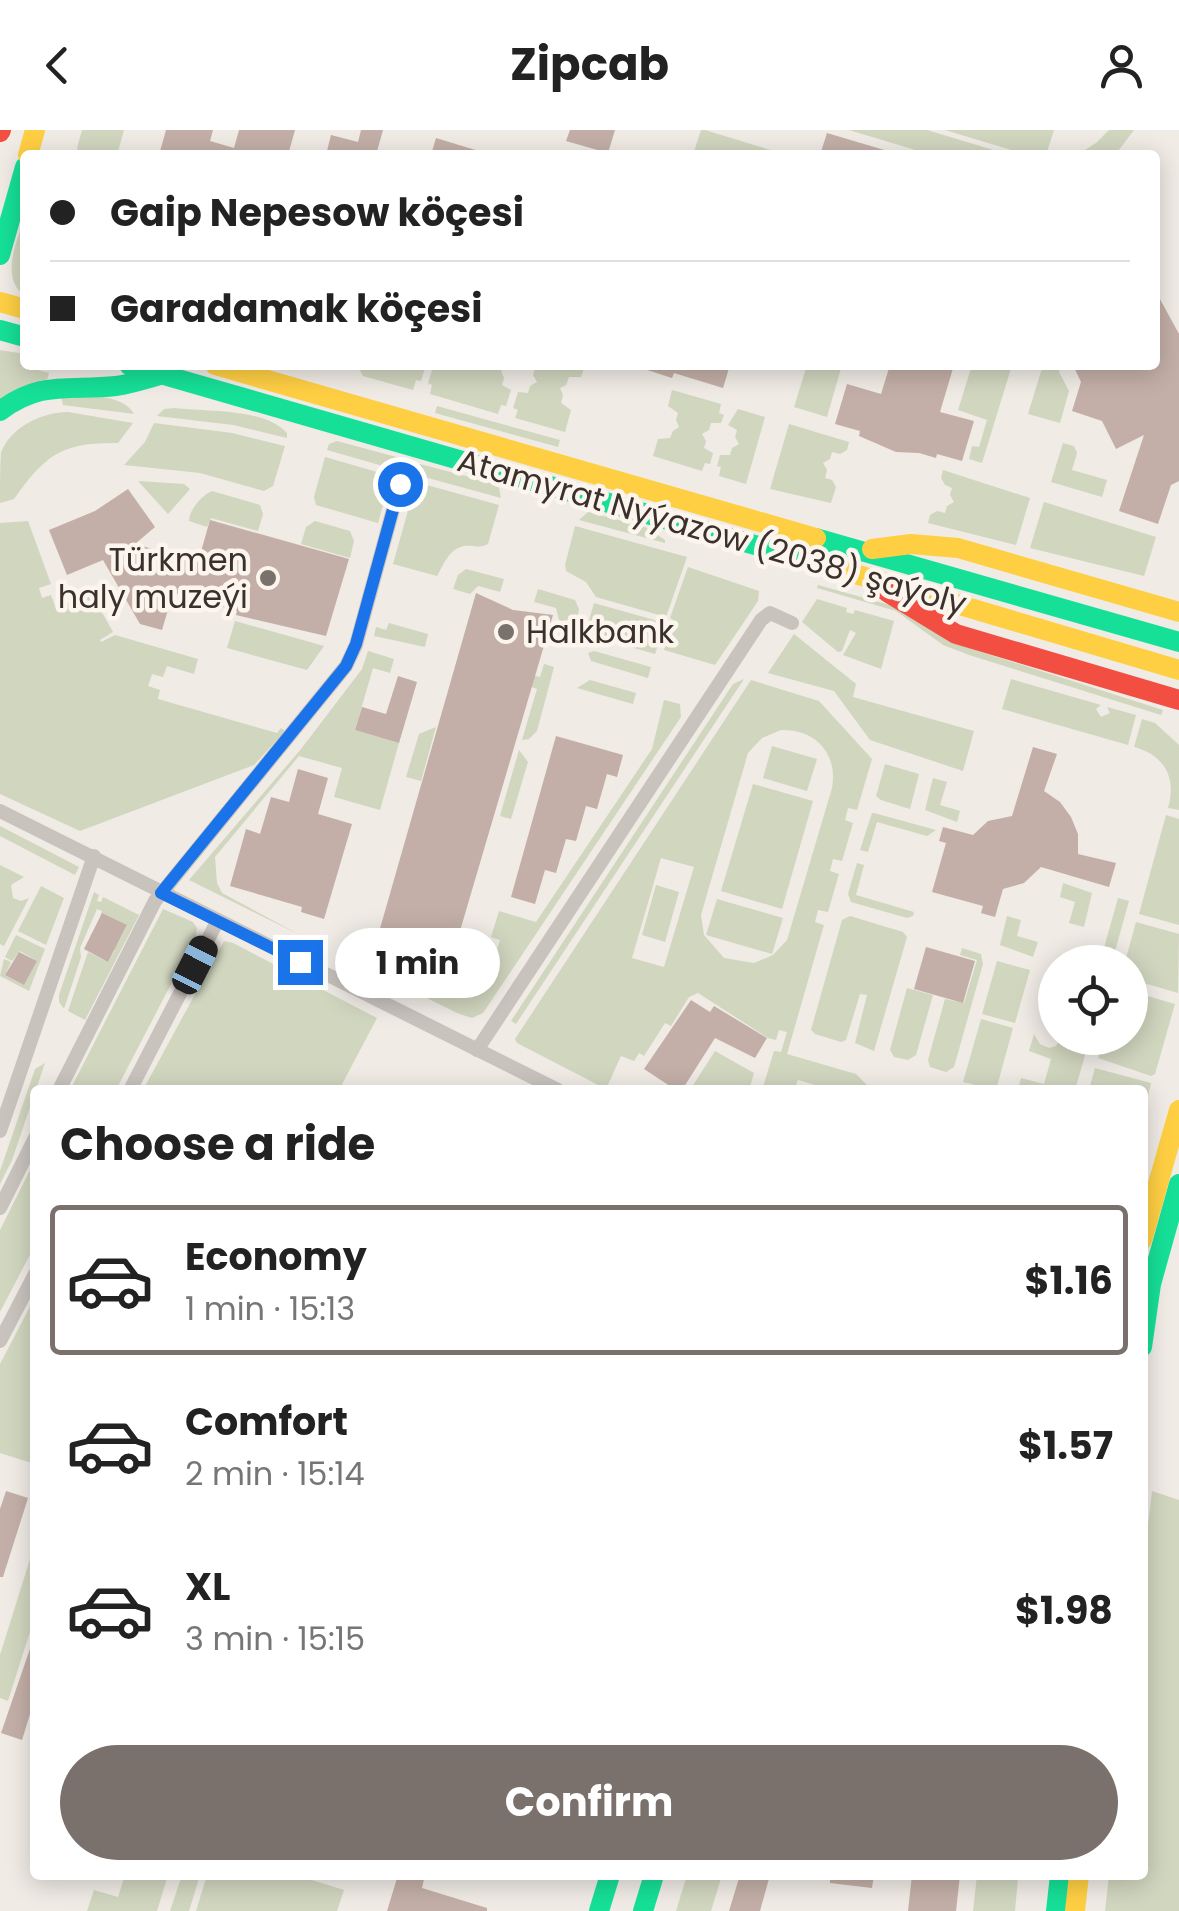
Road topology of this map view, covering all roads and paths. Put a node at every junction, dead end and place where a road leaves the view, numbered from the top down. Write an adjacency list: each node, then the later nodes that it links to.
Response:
1 (20, 184): 2 (main road)
2 (0, 255)
3 (148, 370): 5 (main road, Atamyrat Nyýazow (2038) şaýoly)
4 (232, 370): 8 (main road, Atamyrat Nyýazow (2038) şaýoly)
5 (163, 374): 6 (main road); 9 (main road, Atamyrat Nyýazow (2038) şaýoly)
6 (0, 411)
7 (400, 484): 17 (street)
8 (863, 550): 10 (main road); 12 (main road, Atamyrat Nyýazow (2038) şaýoly)
9 (854, 574): 13 (main road, Atamyrat Nyýazow (2038) şaýoly); 14 (main road)
10 (1179, 611)
11 (792, 623): 19 (street)
12 (1179, 642)
13 (1179, 670)
14 (1178, 700)
15 (0, 810): 16 (street)
16 (94, 856): 17 (street); 24 (street)
17 (161, 893): 18 (street); 20 (street)
18 (218, 920): 19 (street); 21 (street)
19 (477, 1050): 22 (street)
20 (62, 1085)
21 (133, 1085)
22 (548, 1085)
23 (1179, 1110): 28 (main road)
24 (0, 1131)
25 (30, 1148): 27 (street)
26 (1179, 1184): 30 (main road)
27 (0, 1208)
28 (1148, 1219)
29 (30, 1284): 31 (street)
30 (1148, 1300)
31 (0, 1341)
32 (608, 1880): 36 (main road)
33 (652, 1880): 37 (main road)
34 (1059, 1880): 38 (main road)
35 (1079, 1880): 39 (main road)
36 (599, 1911)
37 (643, 1911)
38 (1056, 1911)
39 (1076, 1911)

